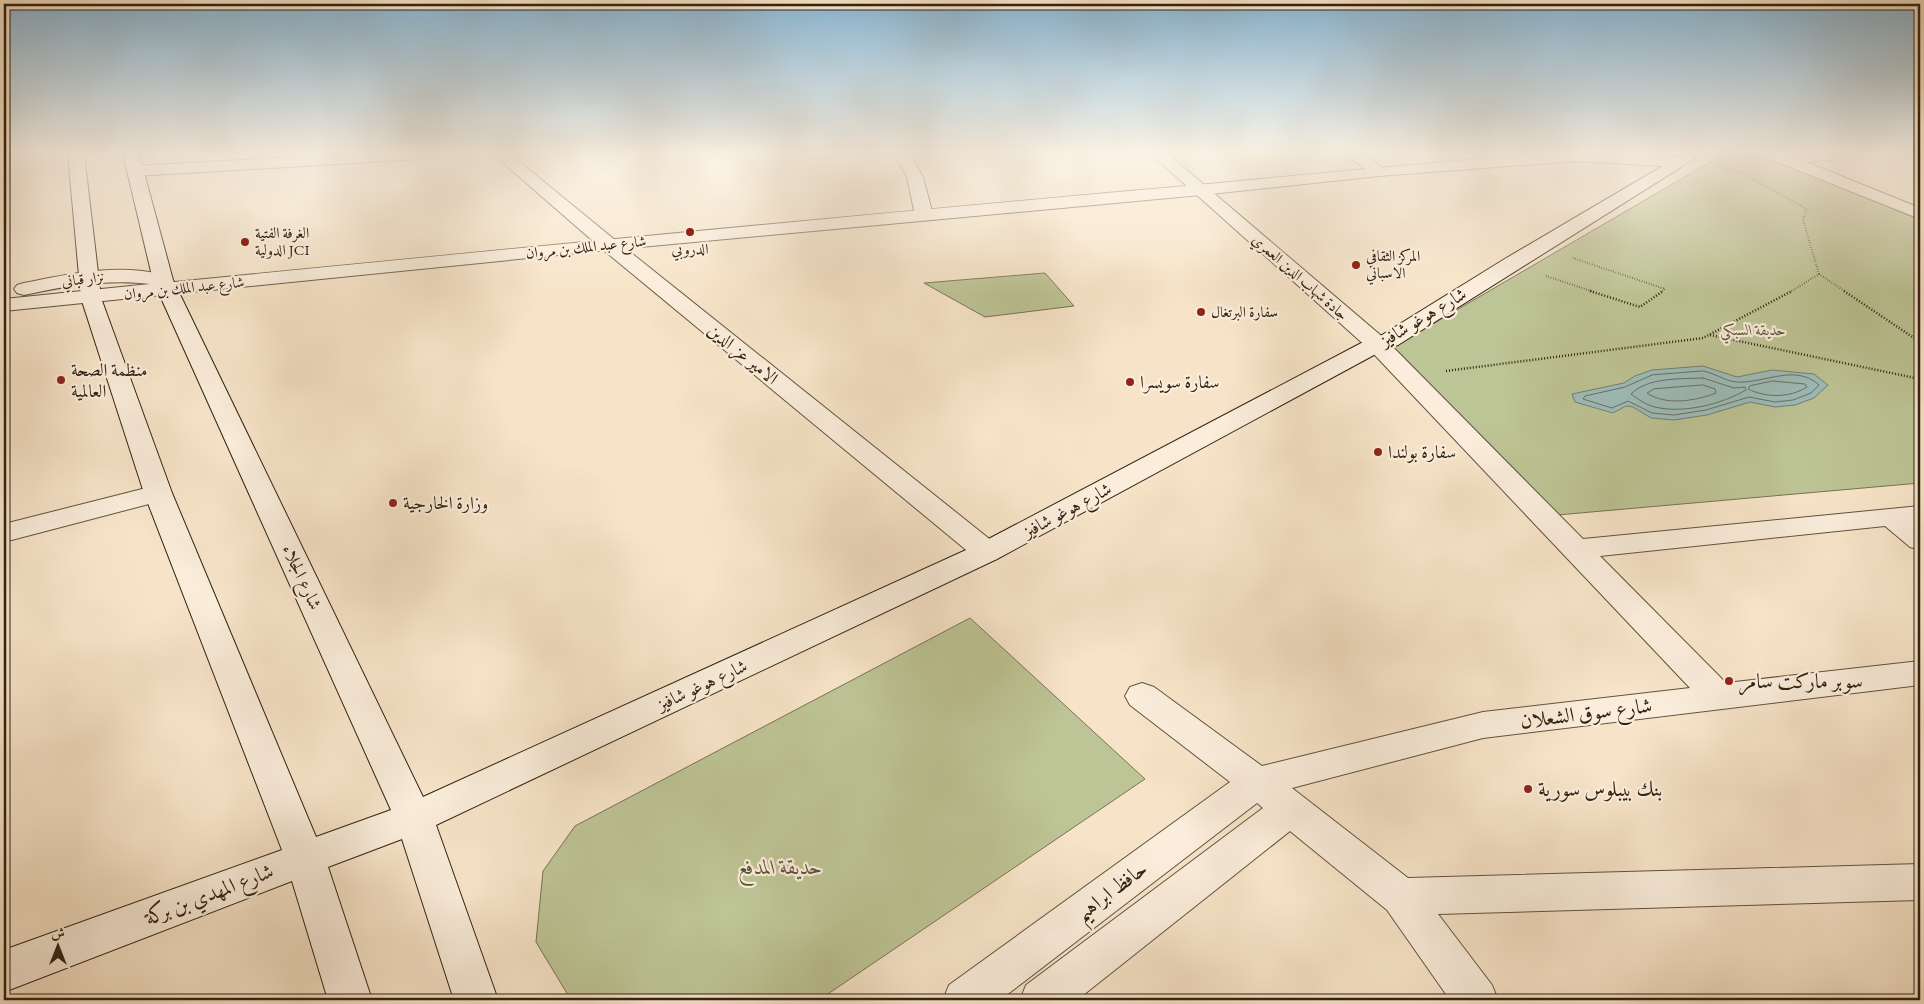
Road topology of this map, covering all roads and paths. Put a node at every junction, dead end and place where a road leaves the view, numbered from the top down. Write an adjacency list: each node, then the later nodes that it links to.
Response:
1 (81, 201): 17 (street)
2 (143, 201): 16 (street, شارع الجلاء)
3 (557, 201): 12 (street, الامير عز الدين)
4 (921, 201): 11 (street)
5 (1081, 201): 11 (street, شارع عبد الملك بن مروان)
6 (1213, 201): 22 (street, جادة شهاب الدين العمري)
7 (1614, 201): 13 (street, شارع هوغو شافيز)
8 (1792, 201): 15 (path)
9 (1892, 201): 10 (street)
10 (1916, 210)
11 (924, 215): 12 (street, شارع عبد الملك بن مروان)
12 (608, 244): 16 (street, شارع عبد الملك بن مروان); 31 (street, الامير عز الدين)
13 (1538, 247): 14 (street, شارع هوغو شافيز); 14 (path)
14 (1510, 264): 22 (street, شارع هوغو شافيز)
15 (1819, 274): 20 (path); 21 (path)
16 (165, 285): 17 (street, شارع عبد الملك بن مروان); 37 (street, شارع الجلاء)
17 (89, 287): 18 (street, نزار قباني); 19 (street, شارع عبد الملك بن مروان); 25 (street)
18 (4, 293)
19 (4, 305)
20 (1709, 335): 23 (path); 24 (path)
21 (1920, 342)
22 (1377, 344): 30 (street, جادة شهاب الدين العمري); 31 (street, شارع هوغو شافيز)
23 (1440, 372)
24 (1920, 379)
25 (158, 493): 28 (street); 38 (street)
26 (1920, 514): 27 (street)
27 (1891, 518): 29 (street); 30 (street)
28 (4, 533)
29 (1920, 541)
30 (1578, 549): 34 (street, جادة شهاب الدين العمري)
31 (988, 552): 37 (street, شارع هوغو شافيز)
32 (1920, 673): 34 (street, شارع سوق الشعلان)
33 (1142, 696): 35 (street)
34 (1719, 697): 35 (street, شارع سوق الشعلان)
35 (1257, 782): 36 (street); 44 (street, حافظ ابراهيم)
36 (1289, 810): 40 (street); 45 (street)
37 (414, 818): 38 (street, شارع المهدي بن بركة); 43 (street, شارع الجلاء)
38 (305, 858): 41 (street, شارع المهدي بن بركة); 42 (street)
39 (1920, 882): 40 (street)
40 (1400, 897): 46 (street)
41 (4, 972)
42 (350, 1000)
43 (476, 1000)
44 (965, 1000)
45 (1042, 1000)
46 (1476, 1000)

